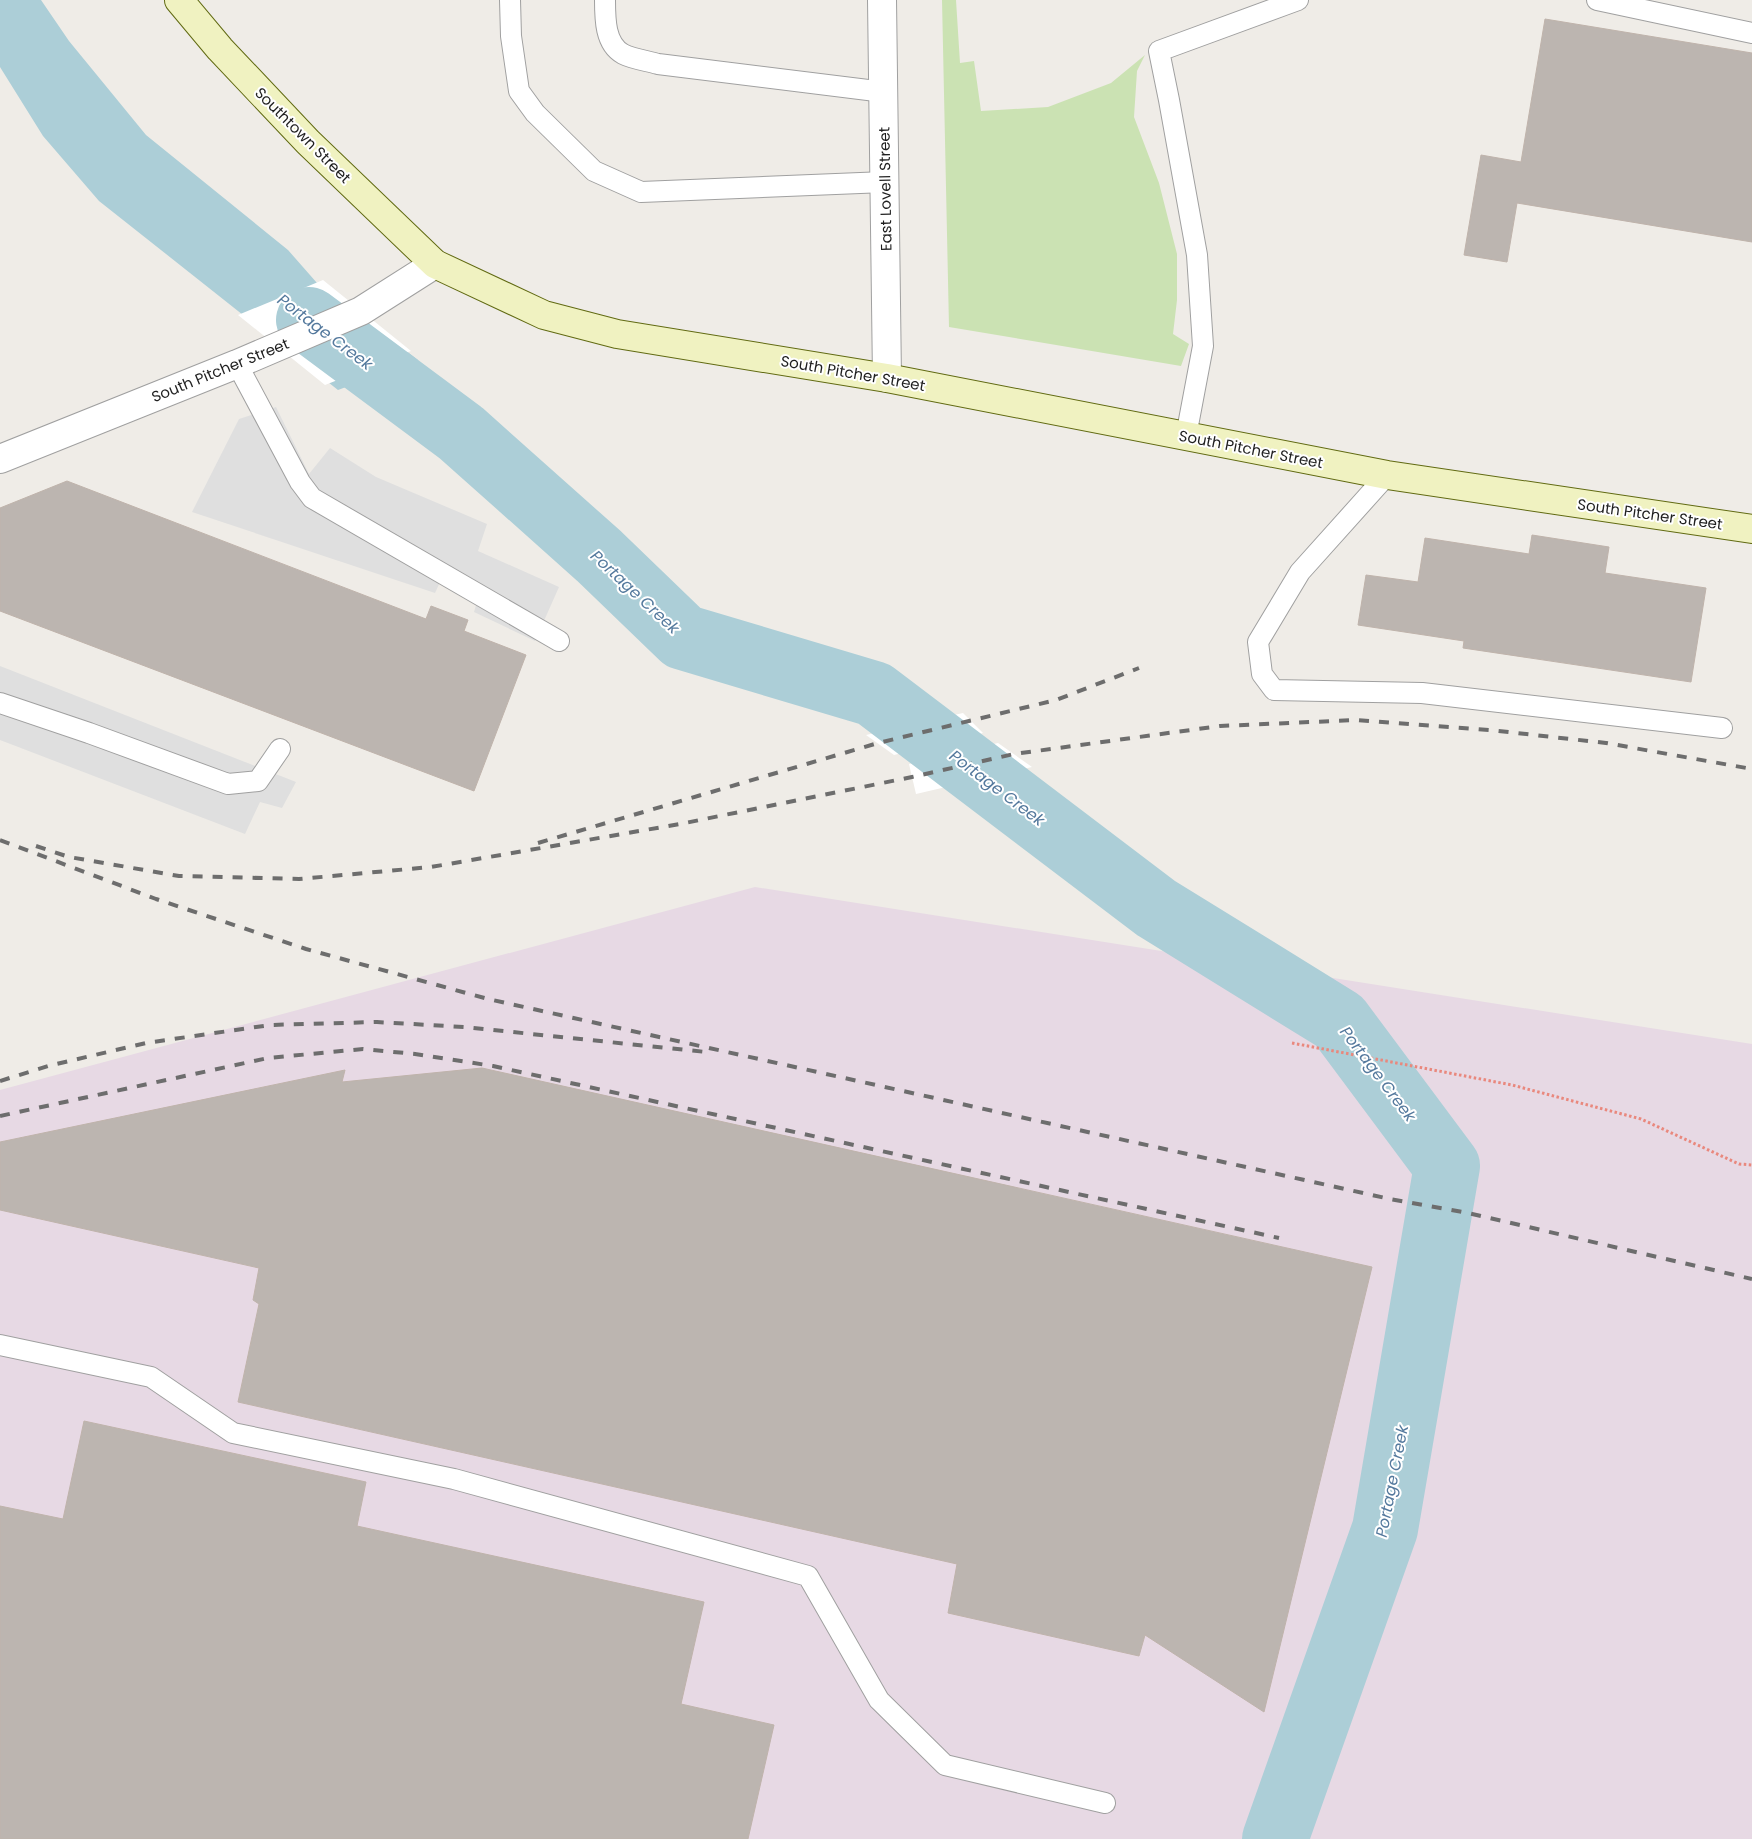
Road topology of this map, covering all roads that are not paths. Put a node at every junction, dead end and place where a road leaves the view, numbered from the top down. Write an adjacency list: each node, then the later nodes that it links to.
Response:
1 (179, 0): 10 (main road, Southtown Street)
2 (510, 0): 9 (lane)
3 (605, 0): 8 (lane)
4 (882, 0): 8 (street, East Lovell Street)
5 (1298, 0): 13 (lane)
6 (1597, 0): 7 (lane)
7 (1752, 33)
8 (884, 92): 9 (street, East Lovell Street)
9 (885, 182): 12 (street, East Lovell Street)
10 (435, 264): 11 (street, South Pitcher Street); 12 (main road, South Pitcher Street)
11 (237, 364): 14 (street, South Pitcher Street); 17 (lane)
12 (887, 378): 13 (main road, South Pitcher Street)
13 (1186, 436): 15 (main road, South Pitcher Street)
14 (0, 459)
15 (1387, 475): 16 (main road, South Pitcher Street); 19 (lane)
16 (1752, 529)
17 (559, 642)
18 (0, 702): 20 (lane)
19 (1722, 728)
20 (280, 749)
21 (0, 1345): 22 (lane)
22 (1105, 1803)

